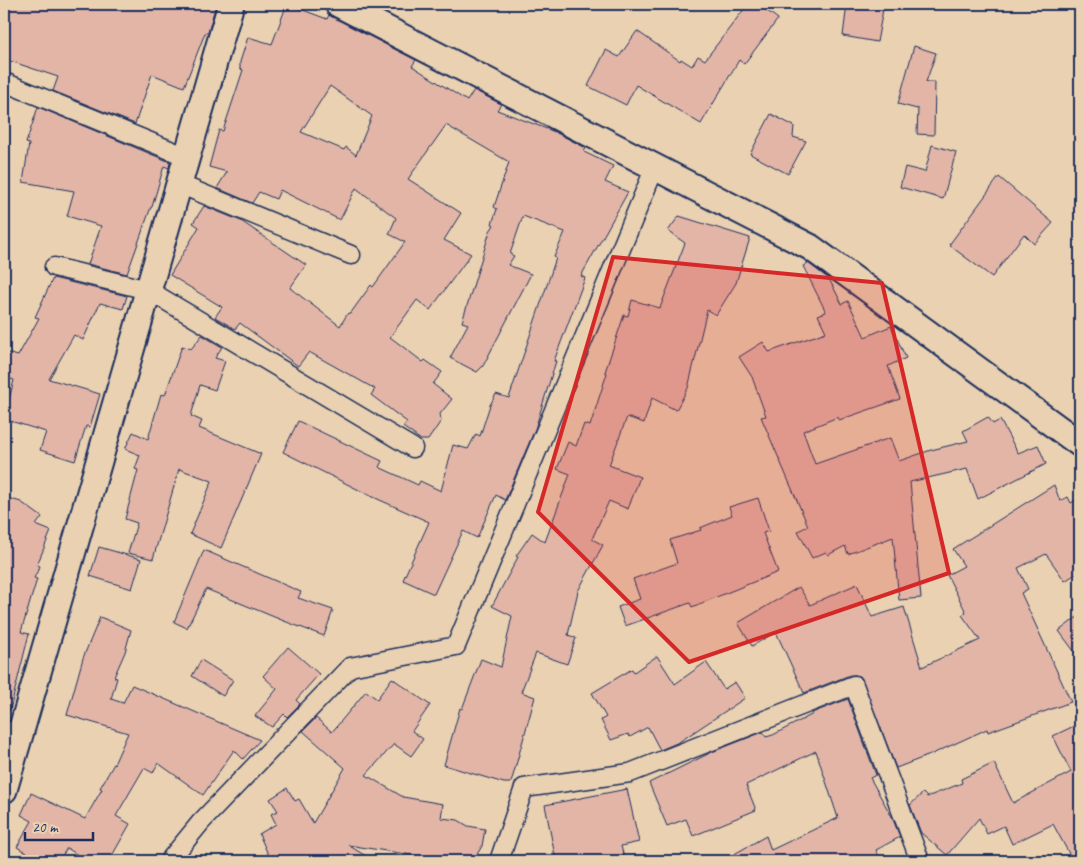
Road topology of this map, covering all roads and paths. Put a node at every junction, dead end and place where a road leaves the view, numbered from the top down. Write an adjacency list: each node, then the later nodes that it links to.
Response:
1 (231, 4): 4 (street)
2 (338, 4): 5 (street)
3 (4, 82): 4 (street)
4 (187, 156): 6 (street)
5 (655, 167): 10 (street); 14 (street)
6 (179, 184): 7 (street); 9 (street)
7 (352, 255)
8 (54, 267): 9 (street)
9 (148, 290): 11 (street); 12 (street)
10 (1080, 444)
11 (412, 448)
12 (12, 732): 13 (street)
13 (4, 790)
14 (168, 861)
15 (499, 861): 16 (street)
16 (920, 861)

